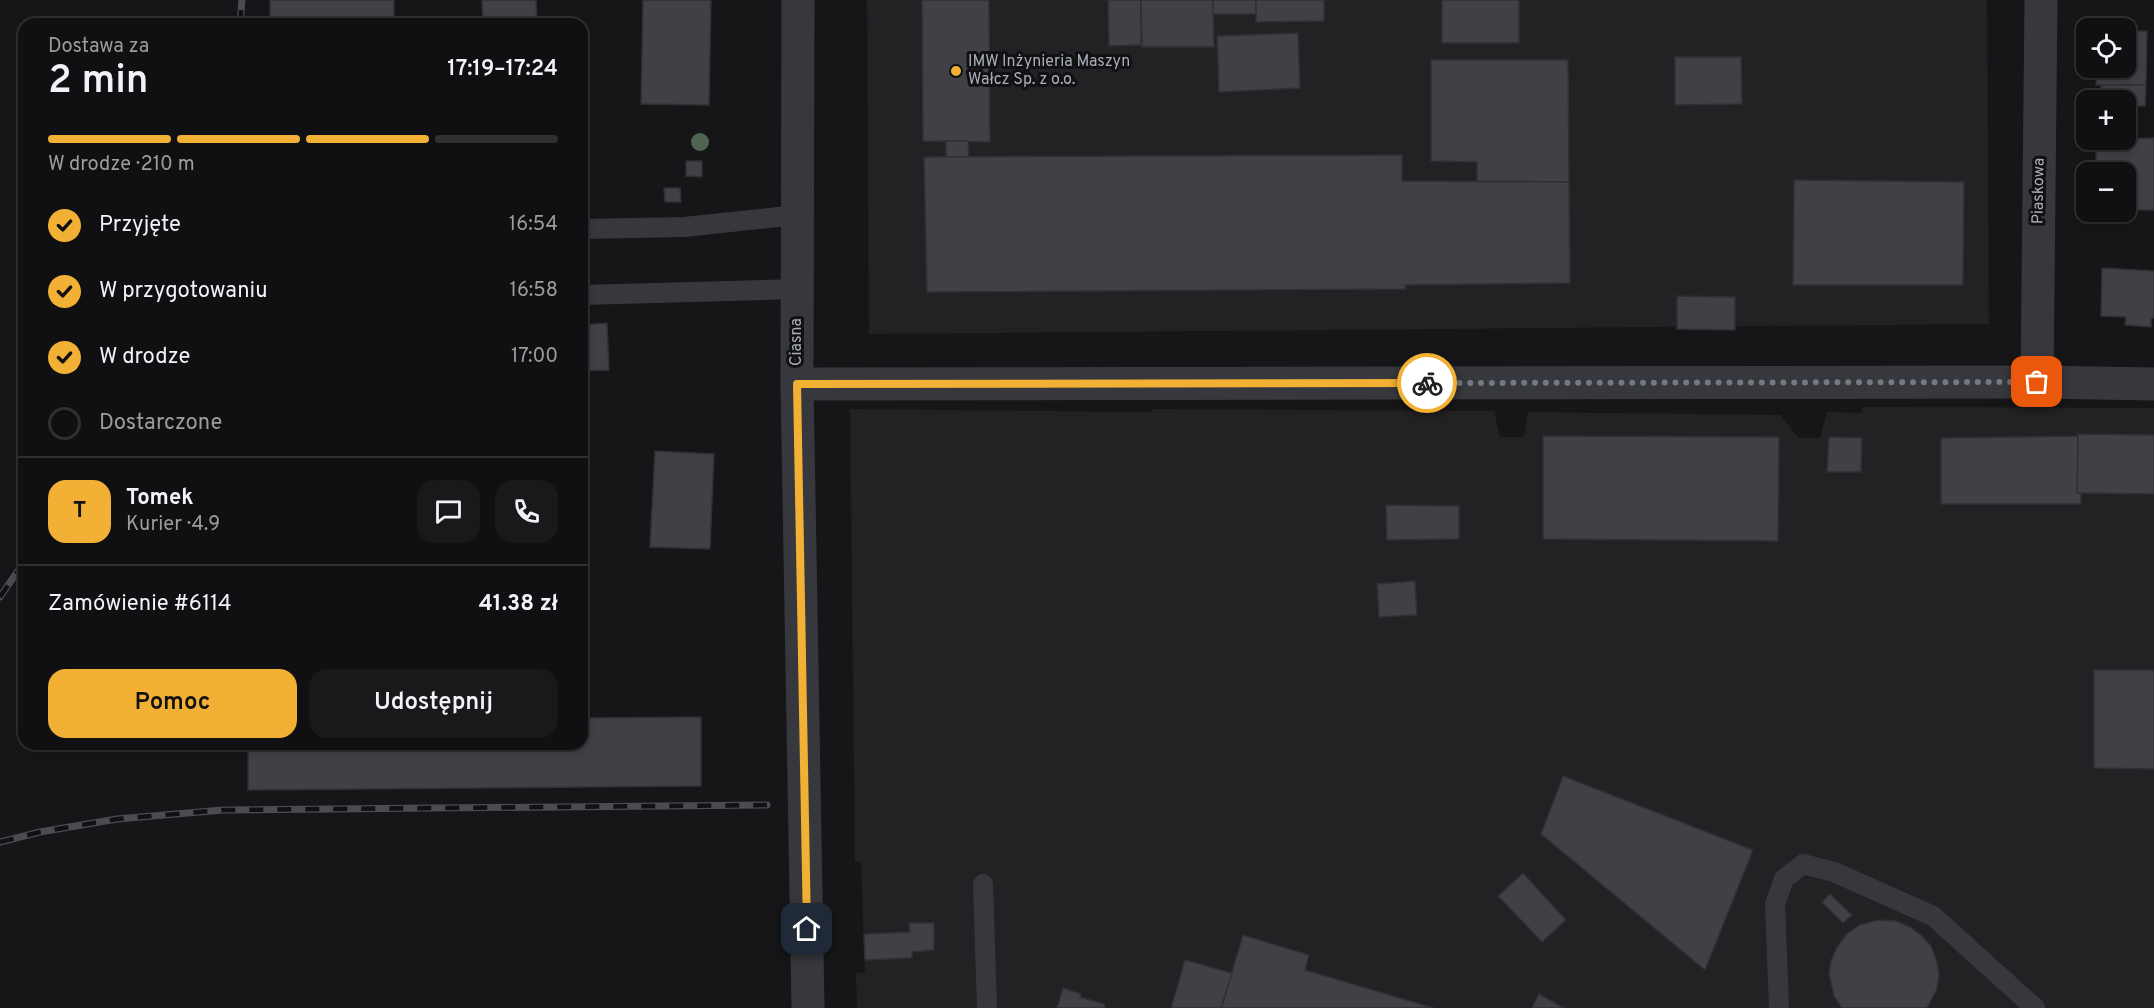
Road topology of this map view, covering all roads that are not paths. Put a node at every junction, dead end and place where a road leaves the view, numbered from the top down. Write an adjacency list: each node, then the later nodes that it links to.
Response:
1 (798, 0): 3 (street, Ciasna)
2 (2041, 0): 7 (street, Piaskowa)
3 (797, 215): 4 (lane); 5 (street, Ciasna)
4 (588, 229)
5 (797, 289): 6 (lane); 8 (street, Ciasna)
6 (588, 295)
7 (2037, 382): 8 (street); 9 (street)
8 (797, 384): 11 (street, Ciasna)
9 (2154, 384)
10 (983, 884): 12 (lane)
11 (808, 1008)
12 (987, 1008)
13 (1779, 1008): 14 (lane)
14 (2036, 1008)

